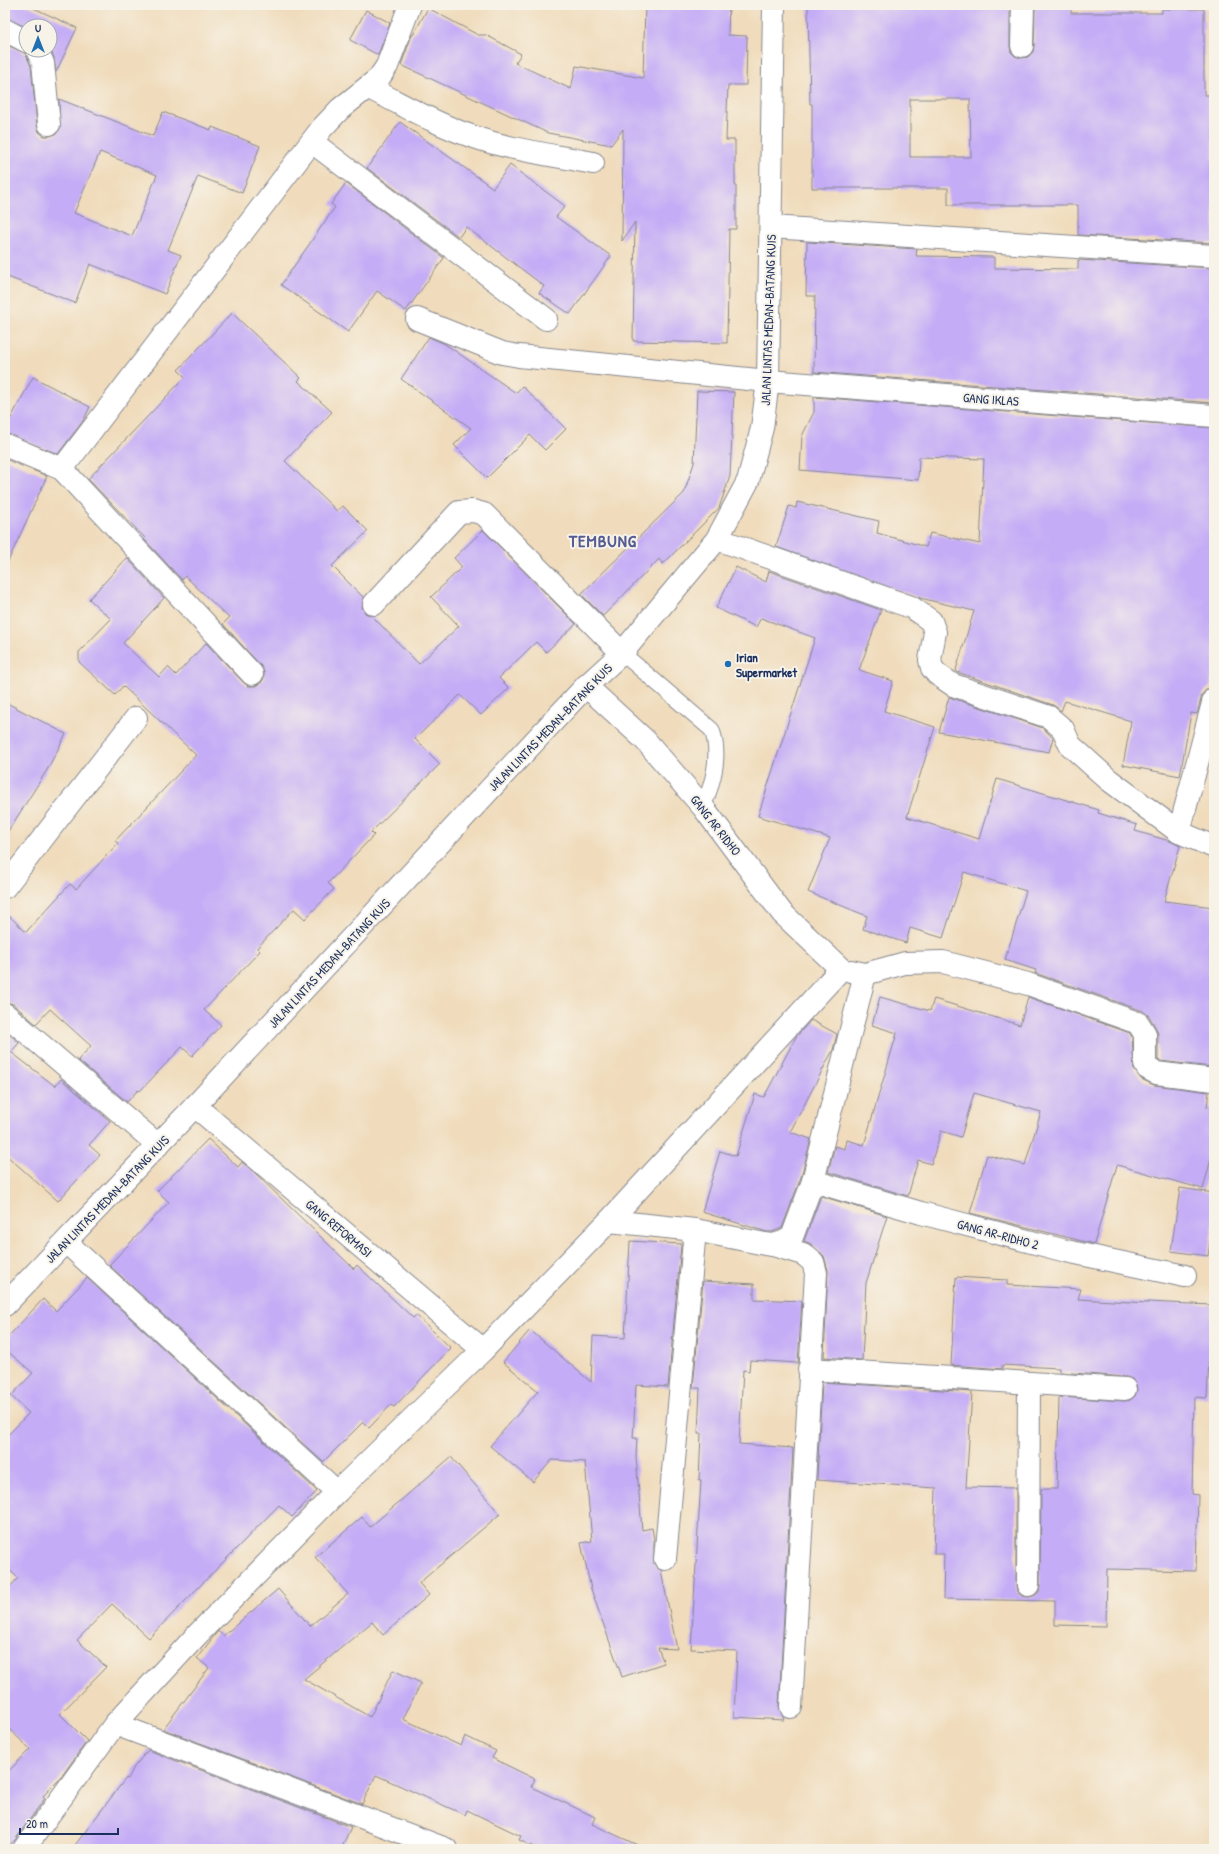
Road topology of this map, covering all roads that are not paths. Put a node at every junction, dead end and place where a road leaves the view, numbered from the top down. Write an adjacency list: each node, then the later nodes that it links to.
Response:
1 (410, 5): 8 (main road)
2 (774, 5): 12 (main road, JALAN LINTAS MEDAN–BATANG KUIS)
3 (1023, 5): 6 (main road)
4 (5, 30): 5 (main road)
5 (18, 37)
6 (1022, 46)
7 (41, 58): 9 (main road)
8 (369, 88): 10 (main road); 11 (main road)
9 (49, 124)
10 (312, 142): 15 (main road); 19 (main road)
11 (593, 163)
12 (771, 227): 13 (main road); 16 (main road, JALAN LINTAS MEDAN–BATANG KUIS)
13 (1214, 256)
14 (417, 319): 16 (main road, GANG IKLAS)
15 (546, 319)
16 (768, 381): 17 (main road, GANG IKLAS); 20 (main road, JALAN LINTAS MEDAN–BATANG KUIS)
17 (1214, 416)
18 (5, 445): 19 (main road)
19 (62, 470): 23 (main road)
20 (717, 539): 22 (main road, JALAN LINTAS MEDAN–BATANG KUIS); 28 (main road)
21 (374, 604): 22 (main road)
22 (622, 653): 24 (main road, JALAN LINTAS MEDAN–BATANG KUIS); 27 (lane)
23 (252, 674)
24 (586, 686): 27 (main road, GANG AR RIDHO); 35 (main road, JALAN LINTAS MEDAN–BATANG KUIS)
25 (1214, 699): 28 (main road)
26 (136, 718): 30 (main road)
27 (703, 807): 31 (main road, GANG AR RIDHO)
28 (1179, 832): 29 (main road)
29 (1214, 847)
30 (5, 887)
31 (841, 968): 32 (main road); 38 (main road)
32 (865, 974): 34 (main road); 37 (main road)
33 (5, 1014): 36 (main road)
34 (1214, 1080)
35 (195, 1106): 36 (main road, JALAN LINTAS MEDAN–BATANG KUIS); 44 (main road, GANG REFORMASI)
36 (158, 1145): 40 (main road, JALAN LINTAS MEDAN–BATANG KUIS)
37 (813, 1181): 41 (main road); 42 (main road, GANG AR-RIDHO 2)
38 (609, 1220): 39 (main road); 44 (main road)
39 (695, 1230): 41 (main road); 49 (main road)
40 (66, 1242): 43 (main road, JALAN LINTAS MEDAN–BATANG KUIS); 48 (main road)
41 (773, 1245): 45 (main road)
42 (1185, 1276)
43 (5, 1305)
44 (483, 1350): 48 (main road)
45 (809, 1369): 46 (main road); 51 (main road)
46 (1029, 1383): 47 (main road); 50 (main road)
47 (1125, 1389)
48 (337, 1492): 52 (main road)
49 (665, 1559)
50 (1028, 1586)
51 (791, 1707)
52 (115, 1724): 53 (main road); 54 (main road)
53 (24, 1849)
54 (446, 1849)

